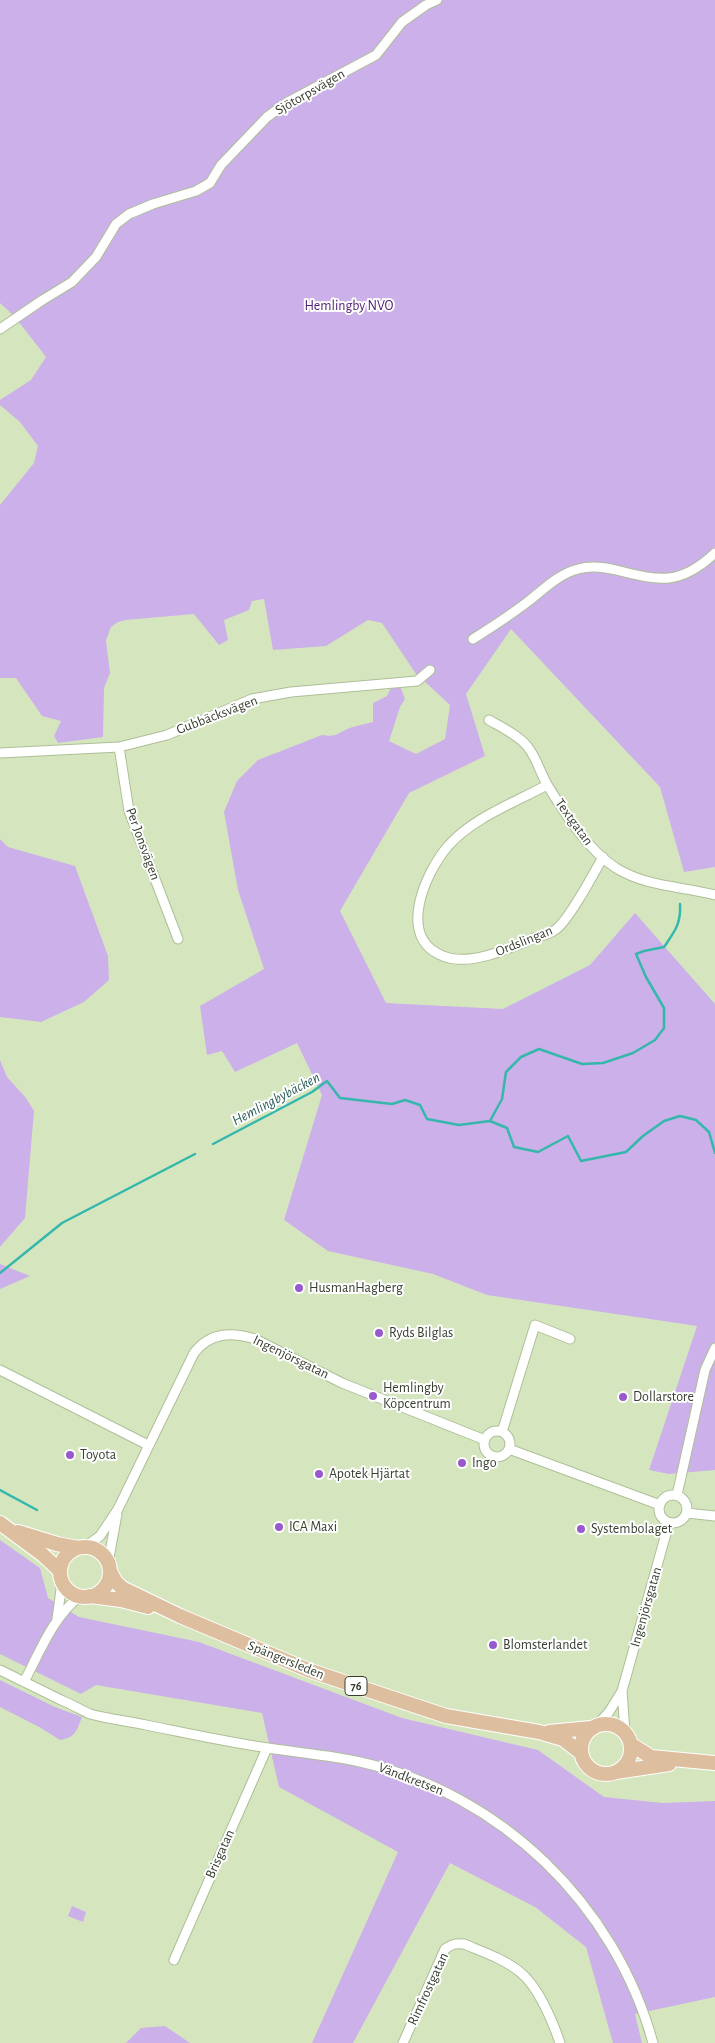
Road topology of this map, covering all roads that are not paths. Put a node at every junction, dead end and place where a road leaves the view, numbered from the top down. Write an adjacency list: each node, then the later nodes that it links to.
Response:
1 (437, 0): 2 (street, Sjötorpsvägen)
2 (0, 329)
3 (715, 553): 4 (street)
4 (473, 639)
5 (430, 670): 7 (street, Gubbäcksvägen)
6 (489, 720): 9 (street, Textgatan)
7 (119, 747): 8 (street, Gubbäcksvägen); 12 (street, Per Jonsvägen)
8 (0, 753)
9 (547, 785): 10 (street, Textgatan); 10 (street, Ordslingan)
10 (603, 858): 11 (street, Textgatan)
11 (715, 895)
12 (178, 939)
13 (570, 1339): 16 (street)
14 (715, 1348): 20 (street)
15 (0, 1370): 18 (street)
16 (502, 1432): 17 (street); 19 (street)
17 (485, 1440): 18 (street, Ingenjörsgatan); 19 (street, Ingenjörsgatan)
18 (148, 1445): 22 (street, Ingenjörsgatan)
19 (508, 1449): 21 (street, Ingenjörsgatan)
20 (677, 1495): 21 (street); 23 (street)
21 (660, 1505): 25 (street)
22 (118, 1509): 27 (street, Ingenjörsgatan); 28 (street, Ingenjörsgatan)
23 (687, 1513): 24 (street); 25 (street)
24 (715, 1516)
25 (669, 1523): 35 (street, Ingenjörsgatan)
26 (3, 1525): 27 (main road, Spängersleden); 29 (main road, Spängersleden)
27 (82, 1547): 28 (main road, Spängersleden); 29 (main road)
28 (109, 1567): 30 (main road); 31 (main road, Spängersleden / 76)
29 (61, 1576): 30 (main road, Spängersleden); 32 (street)
30 (85, 1596): 31 (main road, Spängersleden / 76); 32 (street)
31 (180, 1616): 37 (main road, Spängersleden / 76)
32 (57, 1620): 34 (street)
33 (0, 1670): 34 (street, Vändkretsen)
34 (24, 1682): 40 (street, Vändkretsen)
35 (622, 1691): 36 (street, Ingenjörsgatan); 38 (street, Ingenjörsgatan)
36 (594, 1726): 37 (main road, Spängersleden / 76); 38 (main road, Spängersleden); 41 (main road)
37 (539, 1732): 41 (main road, Spängersleden / 76)
38 (626, 1732): 39 (main road)
39 (632, 1745): 42 (main road, Spängersleden); 44 (main road)
40 (268, 1748): 45 (street, Brisgatan); 48 (street, Vändkretsen)
41 (581, 1753): 44 (main road, Spängersleden)
42 (686, 1761): 43 (main road, Spängersleden); 44 (main road, Spängersleden)
43 (715, 1763)
44 (616, 1772)
45 (174, 1960)
46 (403, 2043): 47 (street, Rimfrostgatan)
47 (560, 2043)
48 (653, 2043)

